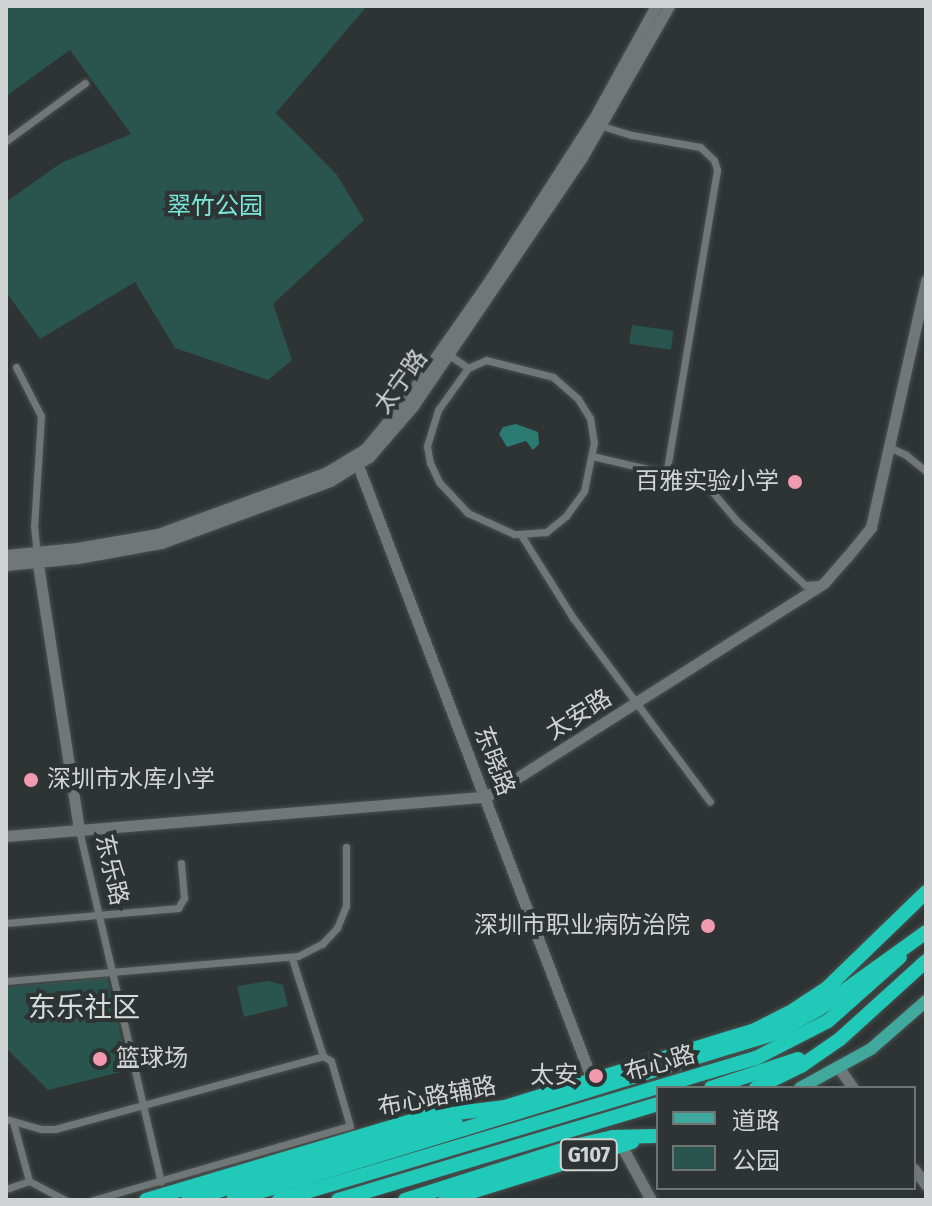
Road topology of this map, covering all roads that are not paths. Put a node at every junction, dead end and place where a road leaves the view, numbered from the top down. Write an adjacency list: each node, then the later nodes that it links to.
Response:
1 (656, 6): 13 (street, 太宁路)
2 (669, 6): 4 (street, 太宁路)
3 (85, 83): 5 (street)
4 (602, 126): 8 (street, 太宁路); 15 (street)
5 (6, 141)
6 (926, 280): 7 (street, 太安路)
7 (922, 319): 11 (street, 太安路)
8 (449, 355): 10 (street); 13 (street, 太宁路)
9 (16, 367): 18 (street)
10 (468, 368): 12 (street); 16 (street)
11 (889, 447): 14 (street); 20 (street, 太安路)
12 (592, 456): 15 (street); 16 (street)
13 (357, 461): 18 (street, 太宁路); 22 (street, 东晓路)
14 (926, 471)
15 (666, 474): 20 (street)
16 (521, 535): 21 (street)
17 (6, 555): 18 (street, 太宁路)
18 (37, 557): 19 (street, 太宁路); 24 (street, 东乐路)
19 (6, 565)
20 (824, 583): 21 (street, 太安路)
21 (638, 704): 22 (street, 太安路); 23 (street)
22 (484, 797): 24 (street, 太安路); 40 (street, 东晓路)
23 (710, 802)
24 (79, 830): 25 (street, 太安路); 29 (street, 东乐路)
25 (6, 836)
26 (346, 847): 32 (street)
27 (181, 863): 29 (street)
28 (926, 892): 40 (highway, 布心路辅路)
29 (99, 915): 30 (street); 34 (street, 东乐路)
30 (6, 923)
31 (926, 932): 41 (highway, 布心路); 49 (highway)
32 (292, 958): 34 (street); 38 (street)
33 (926, 961): 37 (highway, 布心路)
34 (112, 972): 35 (street); 48 (street, 东乐路)
35 (6, 981)
36 (926, 1001): 39 (main road)
37 (863, 1018): 42 (highway, 布心路); 43 (highway, 布心路)
38 (323, 1056): 48 (street); 55 (street)
39 (839, 1068): 44 (main road); 45 (street)
40 (592, 1080): 55 (highway, 布心路辅路)
41 (662, 1086)
42 (717, 1086)
43 (760, 1086)
44 (804, 1086)
45 (852, 1086)
46 (656, 1088): 62 (highway, 布心路)
47 (656, 1105): 63 (highway, 布心路)
48 (142, 1108): 50 (street); 55 (street, 东乐路)
49 (516, 1116): 60 (highway); 61 (highway)
50 (10, 1120): 54 (street)
51 (656, 1135): 53 (highway, G107)
52 (656, 1135): 64 (highway)
53 (621, 1145): 65 (highway, G107); 66 (street)
54 (29, 1181): 56 (street); 57 (street)
55 (162, 1187): 58 (street); 59 (highway, 布心路辅路)
56 (6, 1189)
57 (65, 1200)
58 (93, 1200)
59 (146, 1200)
60 (188, 1200)
61 (233, 1200)
62 (279, 1200)
63 (338, 1200)
64 (405, 1200)
65 (445, 1200)
66 (651, 1200)

